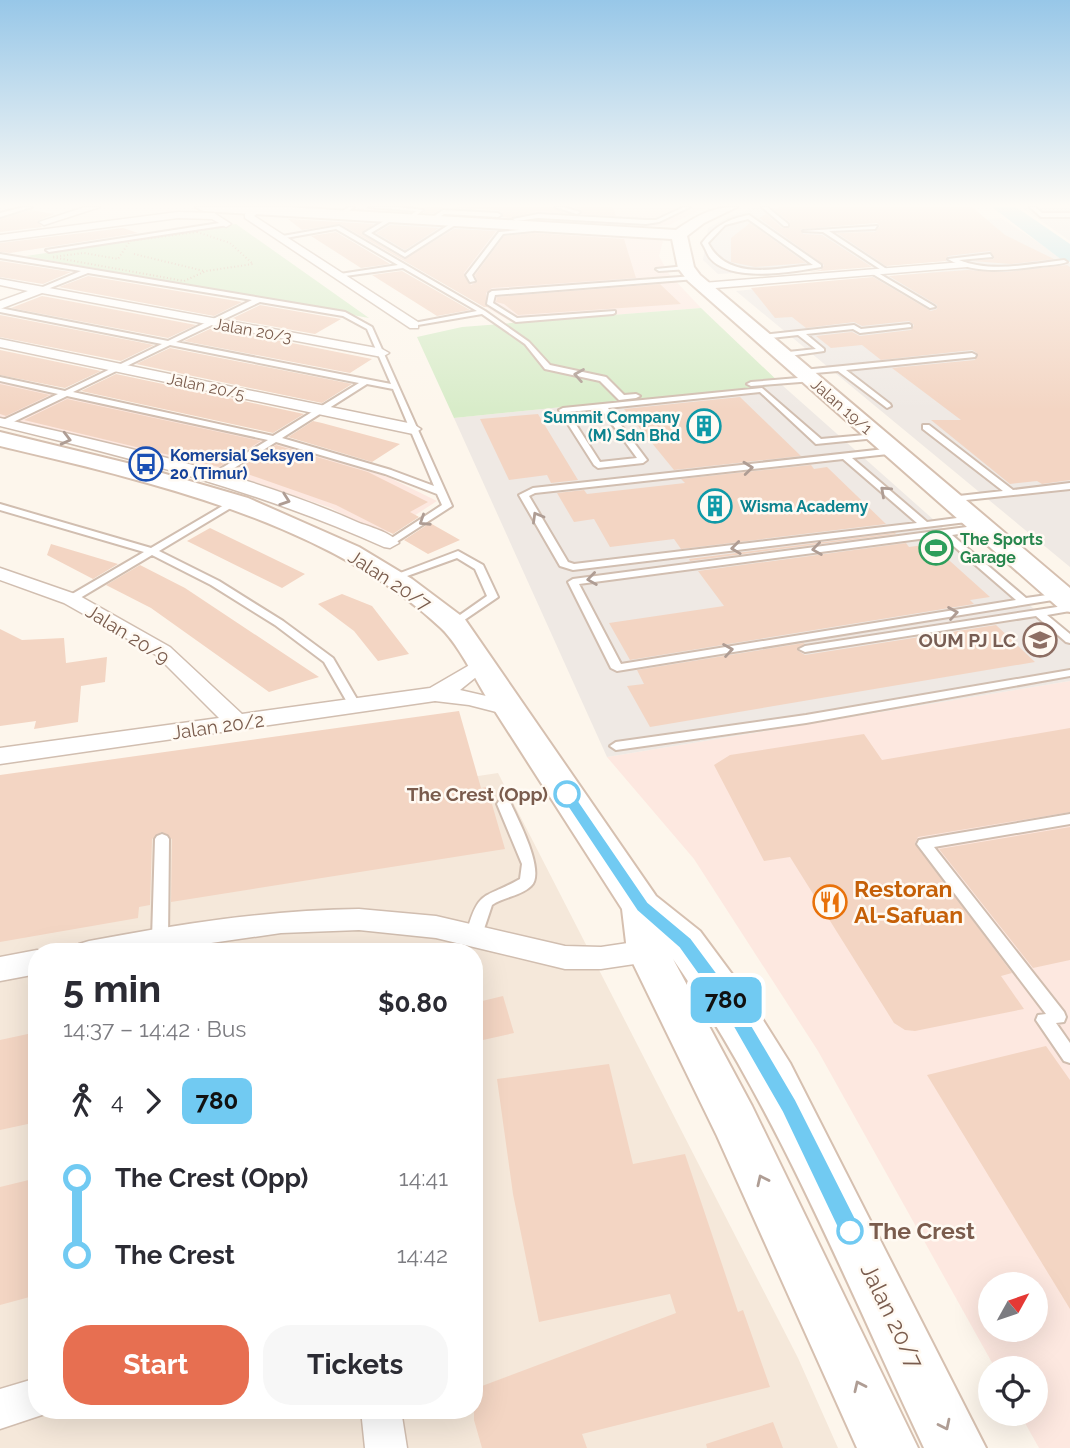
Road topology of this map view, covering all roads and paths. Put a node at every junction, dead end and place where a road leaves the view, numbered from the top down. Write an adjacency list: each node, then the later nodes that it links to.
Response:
1 (78, 275): 14 (lane)
2 (108, 275): 15 (lane)
3 (149, 275): 4 (path)
4 (198, 275)
5 (349, 275): 11 (lane)
6 (418, 275): 18 (lane)
7 (469, 275): 12 (lane)
8 (621, 275): 19 (lane)
9 (701, 275): 24 (street, Jalan 19/1)
10 (877, 275): 17 (lane)
11 (340, 276): 21 (street)
12 (472, 281)
13 (0, 282): 14 (street, Jalan 20/3)
14 (40, 290): 16 (street); 20 (street, Jalan 20/3)
15 (258, 300): 20 (lane); 27 (lane)
16 (0, 307): 25 (lane)
17 (932, 307)
18 (483, 312): 21 (lane); 32 (lane, one-way to 18)
19 (613, 312)
20 (211, 322): 25 (lane); 27 (street, Jalan 20/3)
21 (414, 325)
22 (909, 326): 23 (lane)
23 (800, 333): 24 (lane); 28 (lane)
24 (762, 337): 28 (street, Jalan 19/1)
25 (170, 342): 30 (lane); 34 (lane)
26 (0, 343): 30 (street, Jalan 20/5)
27 (382, 353): 35 (lane)
28 (782, 355): 32 (street, Jalan 19/1)
29 (972, 355): 31 (lane)
30 (118, 368): 36 (lane); 39 (street, Jalan 20/5)
31 (840, 369): 32 (lane); 38 (lane)
32 (806, 376): 43 (street, Jalan 19/1)
33 (0, 379): 36 (lane)
34 (366, 382): 35 (lane); 39 (lane)
35 (397, 388): 42 (lane)
36 (65, 394): 41 (lane); 44 (lane)
37 (603, 406): 37 (lane); 43 (lane)
38 (887, 406)
39 (318, 410): 42 (street, Jalan 20/5); 44 (lane)
40 (926, 427): 50 (lane)
41 (1, 428): 47 (street, Jalan 20/7, one-way to 47); 52 (street, Jalan 20/7)
42 (413, 429): 49 (lane)
43 (876, 436): 45 (street, Jalan 19/1)
44 (272, 439): 47 (lane); 49 (lane)
45 (894, 452): 46 (lane); 51 (street, Jalan 19/1)
46 (846, 457): 55 (lane, one-way to 46); 55 (lane, one-way to 46)
47 (215, 476): 57 (street, Jalan 20/7, one-way to 57)
48 (1070, 486): 50 (lane)
49 (441, 492): 57 (lane, one-way to 57)
50 (1011, 493): 51 (lane)
51 (950, 500): 54 (street, Jalan 19/1)
52 (236, 501): 58 (lane); 59 (street, Jalan 20/7)
53 (0, 507): 58 (lane)
54 (977, 523): 55 (lane); 56 (lane); 64 (street, Jalan 19/1)
55 (925, 525)
56 (943, 531): 63 (lane); 63 (lane, one-way to 63)
57 (390, 543): 59 (street)
58 (152, 551): 62 (lane); 72 (lane)
59 (365, 560): 61 (street, Jalan 20/7)
60 (0, 574): 62 (street, Jalan 20/9)
61 (392, 578): 66 (street, Jalan 20/7); 66 (lane)
62 (71, 599): 74 (street, Jalan 20/9)
63 (1023, 601): 64 (lane)
64 (1067, 602): 65 (lane)
65 (1037, 612): 67 (lane); 68 (lane)
66 (454, 625): 69 (street, Jalan 20/7)
67 (1070, 640)
68 (805, 649)
69 (480, 665): 71 (street, Jalan 20/2); 73 (street, Jalan 20/7)
70 (1070, 673): 75 (lane)
71 (435, 694): 72 (street, Jalan 20/2); 73 (street, Jalan 20/2)
72 (355, 706): 74 (street, Jalan 20/2)
73 (508, 708): 80 (street, Jalan 20/7)
74 (238, 723): 76 (street, Jalan 20/2)
75 (616, 746)
76 (0, 756)
77 (504, 804): 81 (lane)
78 (1070, 819): 86 (lane)
79 (162, 839): 82 (lane)
80 (645, 929): 81 (street); 91 (street, Jalan 20/7, one-way to 80); 92 (street, Jalan 20/7, one-way to 92)
81 (474, 935): 82 (street)
82 (160, 939): 83 (street)
83 (138, 943)
84 (28, 964): 85 (street)
85 (0, 969)
86 (1070, 1056)
87 (28, 1401): 88 (street)
88 (0, 1409)
89 (382, 1419): 90 (street)
90 (386, 1448)
91 (888, 1448)
92 (956, 1448)

